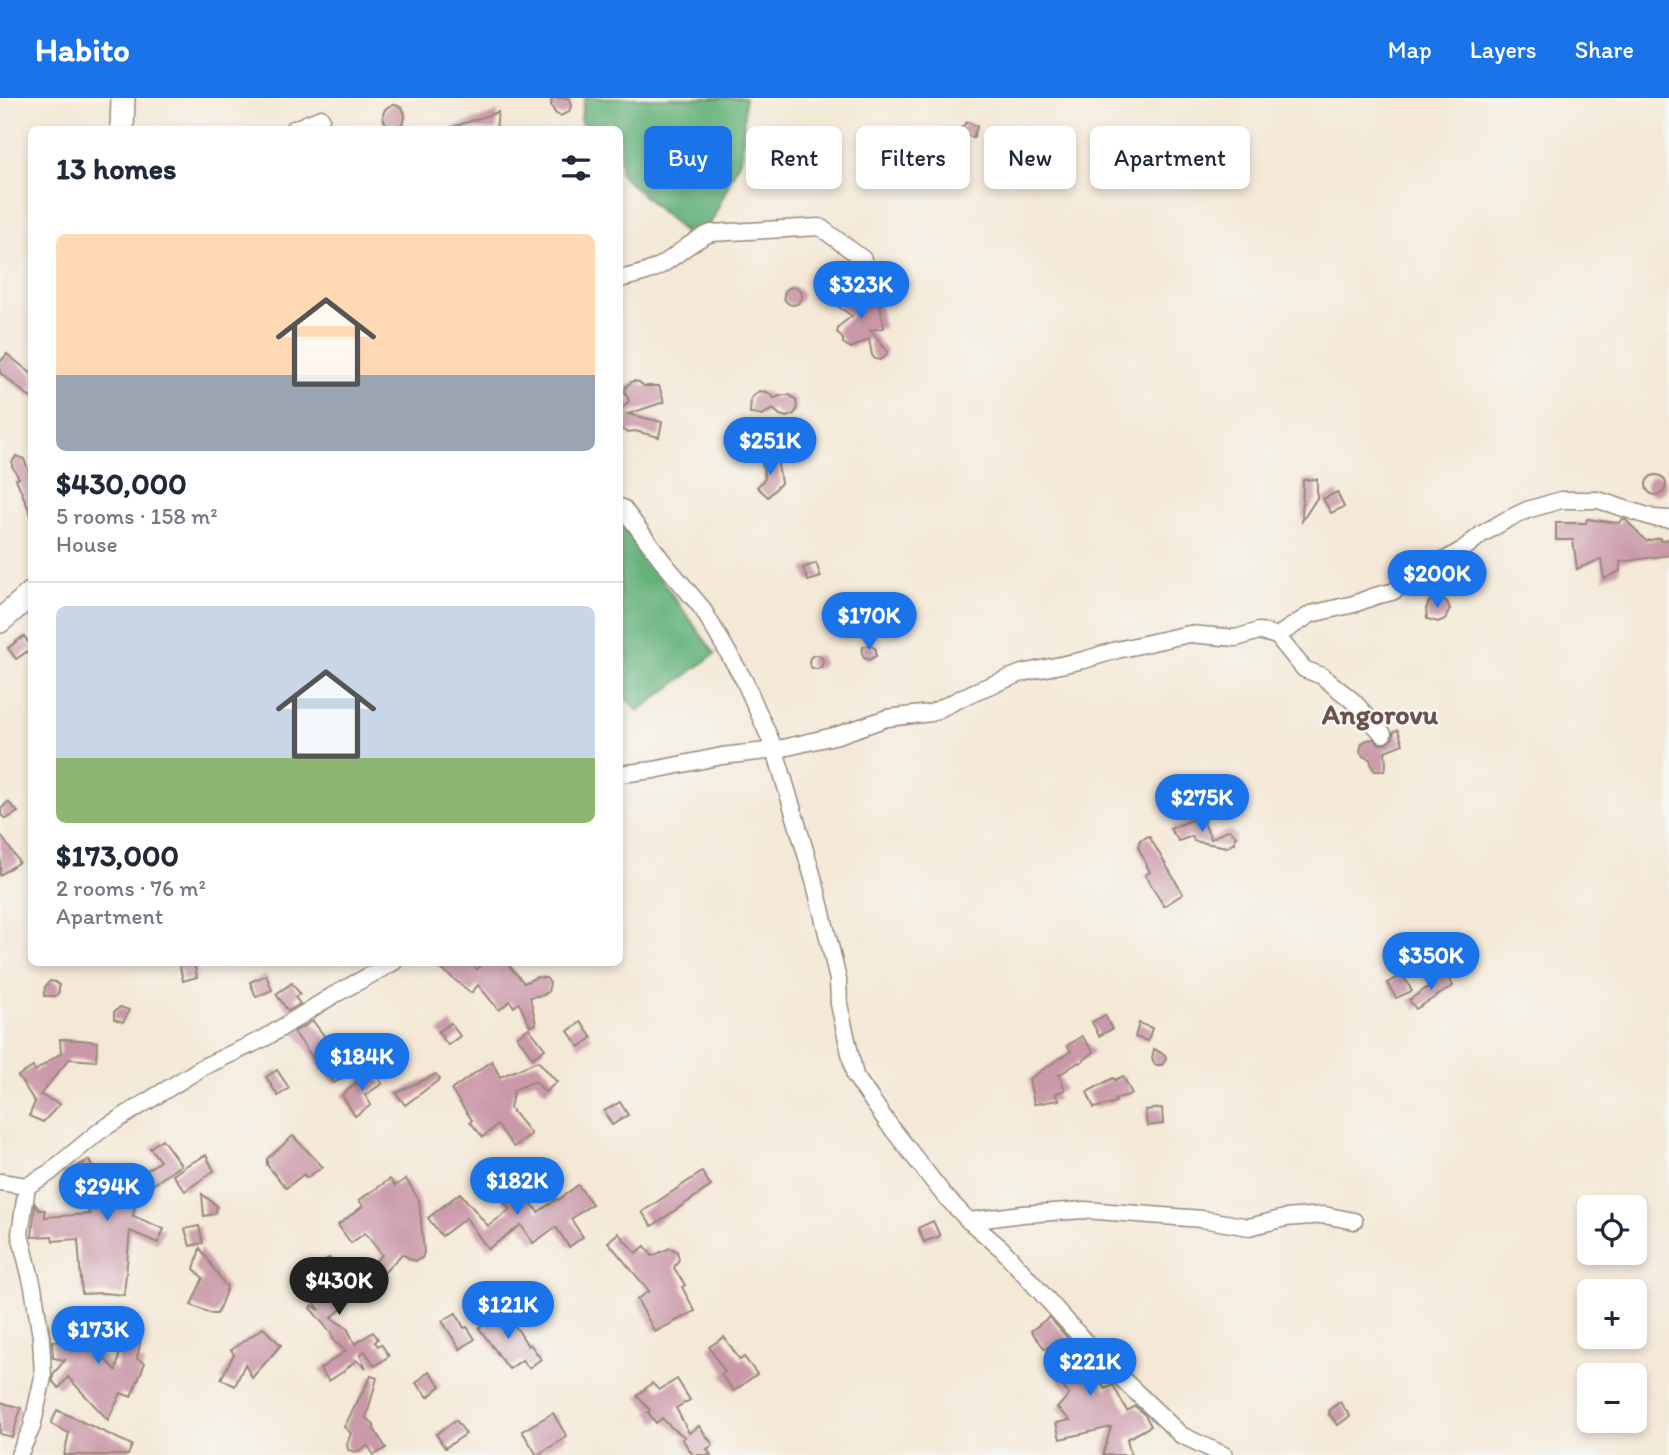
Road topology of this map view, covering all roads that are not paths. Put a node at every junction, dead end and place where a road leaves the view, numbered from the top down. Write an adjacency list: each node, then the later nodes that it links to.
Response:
1 (122, 98): 3 (street)
2 (321, 118): 4 (street)
3 (122, 126)
4 (302, 126)
5 (863, 259): 6 (street)
6 (623, 278)
7 (623, 508): 13 (street)
8 (1669, 519): 11 (street)
9 (28, 596): 10 (street)
10 (0, 621)
11 (1277, 636): 12 (street); 13 (street)
12 (1383, 734)
13 (775, 750): 14 (street); 18 (street)
14 (623, 774)
15 (387, 966): 17 (street)
16 (0, 1182): 17 (street)
17 (27, 1186): 20 (street)
18 (969, 1221): 19 (street); 21 (street)
19 (1354, 1221)
20 (19, 1455)
21 (1224, 1455)

